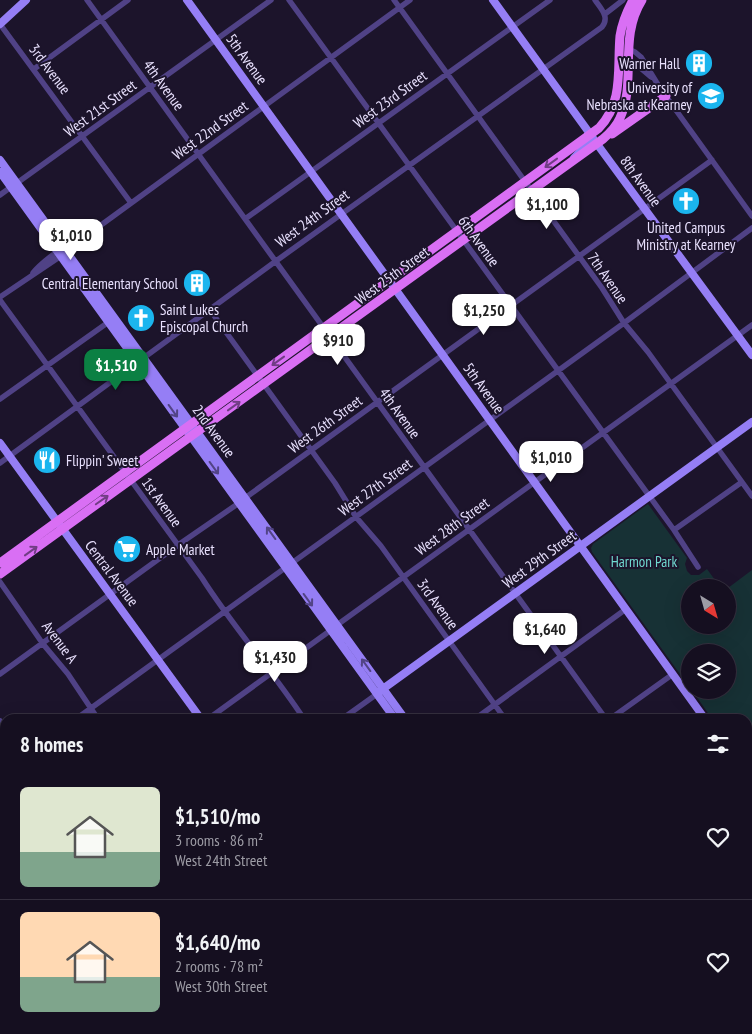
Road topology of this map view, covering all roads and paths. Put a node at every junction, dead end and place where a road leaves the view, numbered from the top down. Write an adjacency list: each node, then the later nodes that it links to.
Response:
1 (26, 0): 18 (street)
2 (87, 0): 17 (street, 4th Avenue)
3 (128, 0): 17 (street)
4 (187, 0): 20 (street, 5th Avenue)
5 (272, 0): 20 (street, West 21st Street)
6 (289, 0): 22 (street, 6th Avenue)
7 (394, 0): 15 (street, 7th Avenue)
8 (410, 0): 15 (street, West 22nd Street)
9 (493, 0): 19 (street)
10 (550, 0): 19 (street, West 23rd Street)
11 (595, 0): 16 (street)
12 (623, 0): 16 (street, West 24th Street)
13 (633, 0): 21 (main road)
14 (642, 0): 21 (main road)
15 (399, 8): 22 (street, West 22nd Street); 26 (street, 7th Avenue)
16 (605, 14): 25 (street, West 24th Street)
17 (101, 20): 24 (street); 28 (street, 4th Avenue)
18 (0, 24): 24 (street, 3rd Avenue)
19 (513, 27): 25 (street); 26 (street, West 23rd Street)
20 (216, 40): 28 (street, West 21st Street); 30 (street, 5th Avenue)
21 (624, 48): 23 (main road); 27 (street); 33 (main road, West 25th Street)
22 (331, 58): 30 (street, West 22nd Street); 32 (street, 6th Avenue)
23 (627, 66): 27 (street); 35 (main road, West 25th Street)
24 (34, 69): 34 (street, 3rd Avenue)
25 (544, 70): 31 (street, West 24th Street); 33 (street)
26 (447, 74): 31 (street, 7th Avenue); 32 (street, West 23rd Street)
27 (655, 81): 29 (street)
28 (150, 87): 34 (street, West 21st Street); 36 (street, 4th Avenue)
29 (666, 96): 35 (main road); 38 (street)
30 (264, 106): 36 (street, West 22nd Street); 42 (street, 5th Avenue)
31 (478, 116): 40 (street, West 24th Street); 43 (street, 7th Avenue)
32 (379, 123): 40 (street, 6th Avenue); 42 (street, West 23rd Street)
33 (590, 135): 39 (street); 43 (main road, West 25th Street, one-way to 43)
34 (83, 136): 44 (street, West 21st Street); 47 (street, 3rd Avenue)
35 (600, 142): 39 (main road, West 25th Street); 48 (street, 8th Avenue)
36 (198, 154): 47 (street, West 22nd Street); 51 (street, 4th Avenue)
37 (0, 160): 41 (street, 2nd Avenue)
38 (712, 160): 48 (street, West 26th Street); 50 (street)
39 (571, 163): 45 (main road, West 25th Street)
40 (409, 165): 49 (street, West 24th Street); 53 (street, 6th Avenue)
41 (2, 171): 44 (street, 2nd Avenue)
42 (311, 172): 49 (street, 5th Avenue); 51 (street, West 23rd Street)
43 (525, 182): 45 (street, 7th Avenue); 53 (main road, West 25th Street)
44 (14, 185): 46 (street, West 21st Street); 55 (street, 2nd Avenue)
45 (532, 191): 54 (main road, West 25th Street); 56 (street, 7th Avenue)
46 (0, 196)
47 (131, 203): 55 (street, West 22nd Street)
48 (644, 209): 56 (street, West 26th Street); 58 (street, 8th Avenue)
49 (341, 214): 57 (street, West 24th Street); 59 (street, 5th Avenue)
50 (752, 216)
51 (245, 219): 57 (street, 4th Avenue)
52 (752, 228): 58 (street, West 27th Street)
53 (457, 232): 54 (street, 6th Avenue); 59 (main road, West 25th Street)
54 (463, 240): 60 (main road, West 25th Street); 62 (street, 6th Avenue)
55 (63, 252): 61 (street, West 22nd Street); 64 (street, 2nd Avenue)
56 (578, 258): 62 (street, West 26th Street); 65 (street, 7th Avenue)
57 (276, 261): 63 (street, West 24th Street); 67 (street, 4th Avenue)
58 (691, 273): 65 (street, West 27th Street); 68 (street, 8th Avenue)
59 (389, 280): 60 (street, 5th Avenue); 67 (main road, West 25th Street)
60 (396, 289): 69 (main road, West 25th Street); 70 (street, 5th Avenue)
61 (0, 298): 73 (street, 1st Avenue)
62 (510, 305): 70 (street, West 26th Street); 74 (street, 6th Avenue)
63 (210, 310): 72 (street, West 24th Street); 75 (street, 3rd Avenue)
64 (112, 320): 72 (street, 2nd Avenue); 73 (street)
65 (624, 323): 74 (street, West 27th Street); 77 (street, 7th Avenue)
66 (752, 325): 68 (street, West 28th Street)
67 (324, 328): 69 (street, 4th Avenue); 75 (main road, West 25th Street, one-way to 75)
68 (738, 335): 71 (street, 8th Avenue); 77 (street, West 28th Street)
69 (330, 336): 76 (main road, West 25th Street); 79 (street, 4th Avenue)
70 (442, 354): 79 (street, West 26th Street); 81 (street, 5th Avenue)
71 (752, 355)
72 (141, 360): 80 (street, West 24th Street); 83 (street, 2nd Avenue)
73 (48, 365): 78 (street); 80 (street, 1st Avenue)
74 (558, 370): 81 (street, West 27th Street); 84 (street, 6th Avenue)
75 (258, 376): 76 (street, 3rd Avenue); 83 (main road, West 25th Street)
76 (264, 384): 85 (main road, West 25th Street, one-way to 76); 88 (street, 3rd Avenue)
77 (671, 384): 84 (street, West 28th Street); 87 (street, 7th Avenue)
78 (0, 399)
79 (377, 402): 88 (street, West 26th Street); 91 (street, 4th Avenue)
80 (78, 406): 89 (street, West 24th Street); 92 (street, 1st Avenue)
81 (490, 419): 91 (street, West 27th Street); 94 (street, 5th Avenue)
82 (752, 422): 87 (street, West 29th Street)
83 (189, 426): 85 (street, 2nd Avenue); 92 (main road, West 25th Street)
84 (603, 433): 94 (street, West 28th Street); 97 (street, 6th Avenue)
85 (194, 434): 93 (main road, West 25th Street); 98 (street, 2nd Avenue)
86 (0, 443): 89 (street, Central Avenue)
87 (717, 448): 95 (street, 7th Avenue); 97 (street, West 29th Street)
88 (311, 450): 98 (street, West 26th Street); 99 (street, 3rd Avenue)
89 (10, 456): 90 (street, West 24th Street); 100 (street, Central Avenue)
90 (0, 463)
91 (424, 467): 99 (street, West 27th Street); 101 (street, 4th Avenue)
92 (125, 472): 93 (street, 1st Avenue); 100 (main road, West 25th Street)
93 (131, 480): 100 (main road, West 25th Street, one-way to 93); 103 (street, 1st Avenue)
94 (535, 482): 101 (street, West 28th Street); 104 (street, 5th Avenue)
95 (742, 482): 96 (street, 7th Avenue); 102 (street)
96 (752, 496)
97 (649, 497): 102 (street, 6th Avenue); 104 (street, West 29th Street)
98 (242, 500): 103 (street, West 26th Street); 106 (street, 2nd Avenue)
99 (356, 517): 106 (street, West 27th Street); 109 (street, 3rd Avenue)
100 (60, 525): 105 (main road); 108 (main road, one-way to 100); 111 (street, Central Avenue)
101 (469, 530): 109 (street, West 28th Street); 112 (street, 4th Avenue)
102 (674, 530): 107 (street, 6th Avenue)
103 (178, 545): 111 (street, West 26th Street); 114 (street, 1st Avenue)
104 (582, 546): 112 (street, West 29th Street); 113 (street, 5th Avenue)
105 (0, 563)
106 (288, 564): 114 (street, West 27th Street); 115 (street, 2nd Avenue)
107 (698, 567)
108 (0, 574)
109 (403, 577): 115 (street, West 28th Street); 116 (street, 3rd Avenue)
110 (0, 582): 117 (street, Avenue A)
111 (111, 594): 117 (street, West 26th Street); 119 (street, Central Avenue)
112 (515, 594): 116 (street, West 29th Street); 118 (street, 4th Avenue)
113 (626, 609): 118 (street); 122 (street, 5th Avenue)
114 (224, 612): 119 (street, West 27th Street); 120 (street, 1st Avenue)
115 (334, 627): 120 (street, West 28th Street); 123 (street, 2nd Avenue)
116 (450, 641): 123 (street, West 29th Street); 124 (street, 3rd Avenue)
117 (43, 644): 121 (street, West 26th Street); 125 (street, Avenue A)
118 (561, 656): 124 (street); 136 (street, 4th Avenue)
119 (157, 659): 125 (street, West 27th Street); 128 (street, Central Avenue)
120 (272, 673): 129 (street, West 28th Street); 130 (street, 1st Avenue)
121 (0, 674)
122 (673, 674): 137 (street); 138 (street, 5th Avenue)
123 (380, 691): 131 (street, West 29th Street); 132 (street, 2nd Avenue); 133 (street, 2nd Avenue)
124 (495, 704): 134 (street); 135 (street, 3rd Avenue)
125 (90, 709): 126 (street, West 27th Street); 127 (street, Avenue A)
126 (83, 714)
127 (94, 714)
128 (197, 714)
129 (215, 714)
130 (301, 714)
131 (349, 714)
132 (392, 714)
133 (401, 714)
134 (482, 714)
135 (502, 714)
136 (602, 714)
137 (617, 714)
138 (702, 714)

